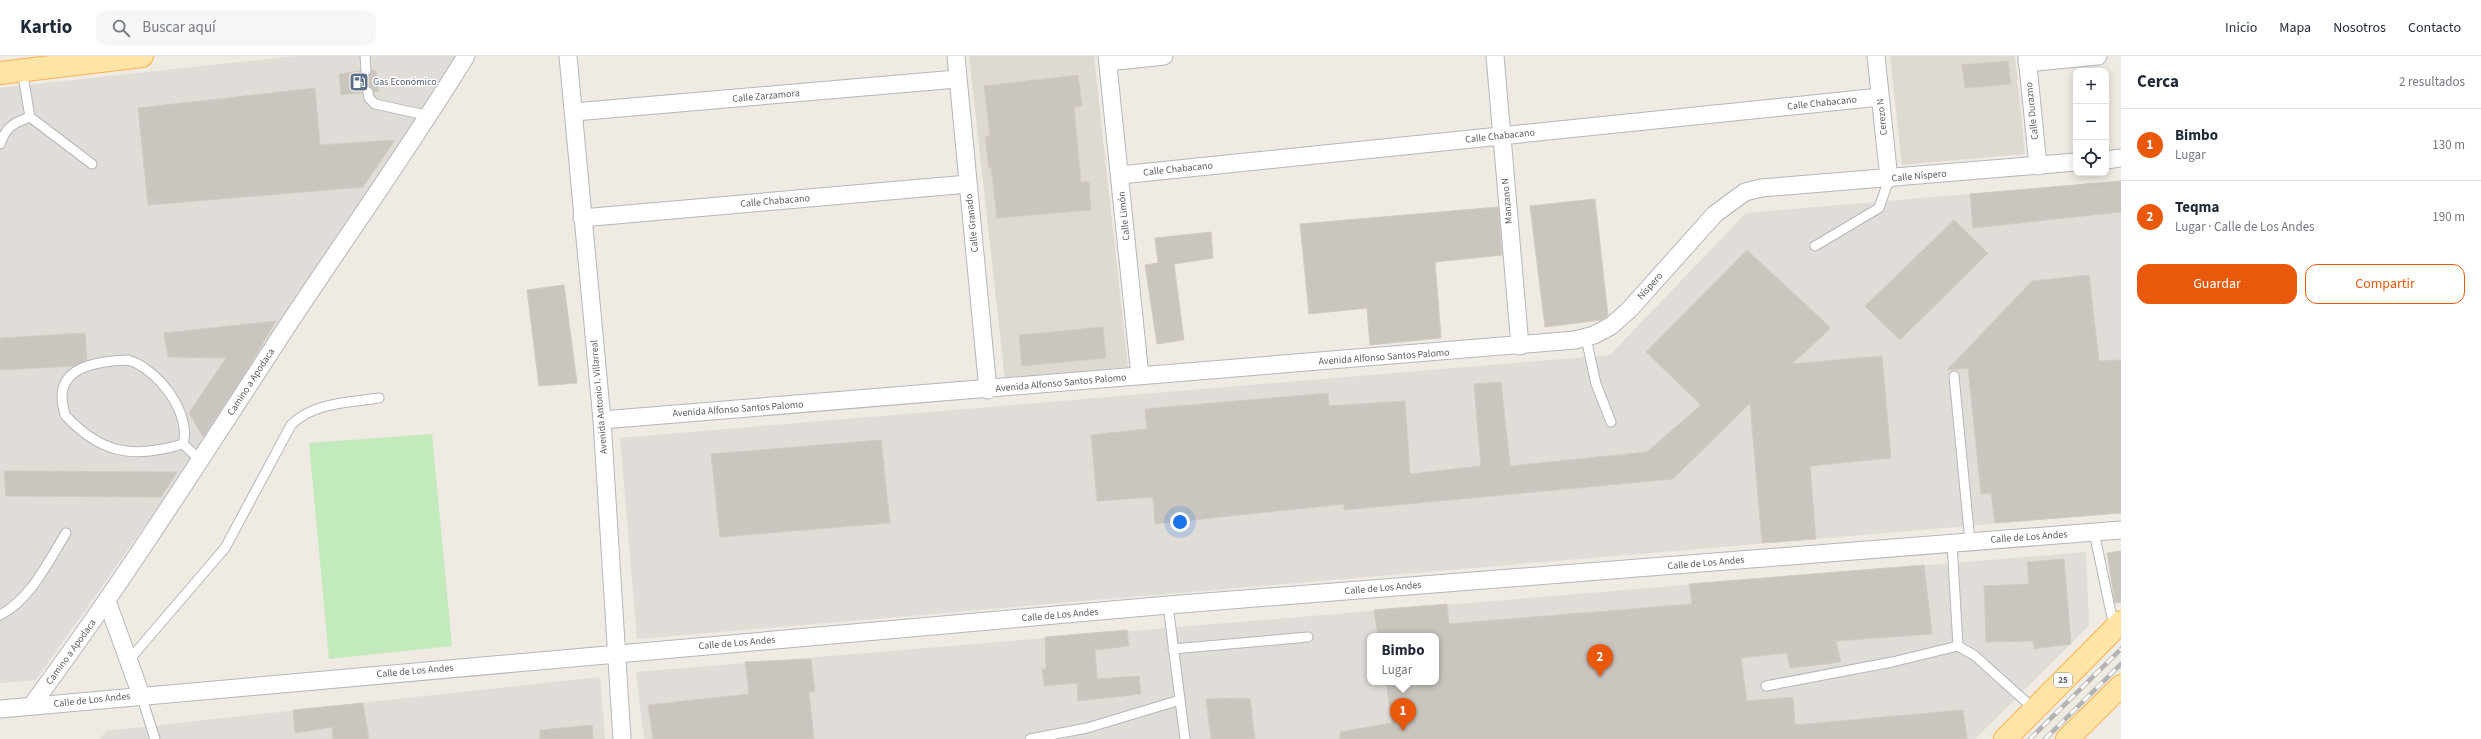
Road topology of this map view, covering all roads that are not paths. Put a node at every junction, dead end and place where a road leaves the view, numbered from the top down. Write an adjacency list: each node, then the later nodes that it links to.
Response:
1 (142, 56): 12 (main road)
2 (365, 56): 13 (lane)
3 (466, 56): 19 (street, Camino a Apodaca)
4 (568, 56): 18 (street, Avenida Antonio I. Villarreal)
5 (956, 56): 15 (street, Calle Granado)
6 (1164, 56): 10 (street)
7 (1495, 56): 21 (street, Manzano N)
8 (1876, 56): 17 (street, Cerezo N)
9 (2098, 56): 11 (street)
10 (1108, 59): 28 (street, Calle Limón)
11 (2027, 60): 27 (street, Calle Durazno)
12 (22, 70): 14 (main road); 20 (lane)
13 (366, 71)
14 (0, 73)
15 (957, 79): 18 (street, Calle Zarzamora); 30 (street, Calle Granado)
16 (368, 92): 19 (lane)
17 (1880, 97): 21 (street, Calle Chabacano); 29 (street, Cerezo N)
18 (574, 112): 32 (street, Avenida Antonio I. Villarreal)
19 (430, 116): 43 (street, Camino a Apodaca)
20 (30, 117): 22 (lane); 26 (lane)
21 (1502, 136): 28 (street, Calle Chabacano); 35 (street, Manzano N)
22 (0, 144)
23 (2121, 158): 24 (street)
24 (2109, 160)
25 (2073, 162): 27 (street, Calle Níspero)
26 (92, 164)
27 (2038, 166): 29 (street, Calle Níspero)
28 (1120, 175): 36 (street, Calle Limón)
29 (1889, 179): 31 (street, Calle Níspero); 33 (lane)
30 (968, 184): 32 (street, Calle Chabacano); 38 (street, Calle Granado)
31 (1762, 188): 34 (street, Níspero)
32 (582, 218): 40 (street, Avenida Antonio I. Villarreal)
33 (1815, 246)
34 (1586, 338): 35 (street, Níspero); 41 (lane)
35 (1520, 346): 36 (street, Avenida Alfonso Santos Palomo)
36 (1140, 376): 38 (street, Avenida Alfonso Santos Palomo)
37 (1954, 376): 47 (lane)
38 (988, 390): 40 (street, Avenida Alfonso Santos Palomo)
39 (379, 398): 57 (lane)
40 (602, 420): 56 (street, Avenida Antonio I. Villarreal)
41 (1611, 422)
42 (183, 444): 42 (lane); 43 (lane)
43 (200, 460): 49 (street, Camino a Apodaca)
44 (2121, 530): 45 (street, Calle de Los Andes)
45 (2094, 532): 47 (street, Calle de Los Andes); 52 (lane)
46 (66, 533): 51 (lane)
47 (1970, 542): 48 (street, Calle de Los Andes)
48 (1952, 543): 50 (street, Calle de Los Andes); 54 (lane)
49 (107, 601): 57 (street); 62 (street, Camino a Apodaca)
50 (1168, 606): 55 (lane); 56 (street, Calle de Los Andes)
51 (0, 615)
52 (2118, 625): 64 (main road, 25)
53 (1308, 637): 55 (lane)
54 (1958, 646): 58 (lane); 64 (lane)
55 (1173, 649): 61 (lane)
56 (616, 653): 60 (street, Calle de Los Andes); 66 (street, Avenida Antonio I. Villarreal)
57 (129, 660): 60 (street)
58 (1766, 686)
59 (2121, 686): 70 (main road)
60 (141, 695): 62 (street, Calle de Los Andes); 65 (lane)
61 (1180, 700): 67 (lane); 68 (lane)
62 (32, 706): 63 (street, Calle de Los Andes)
63 (0, 708)
64 (2034, 710): 69 (main road, 25)
65 (155, 739)
66 (622, 739)
67 (1030, 739)
68 (1185, 739)
69 (2005, 739)
70 (2067, 739)

